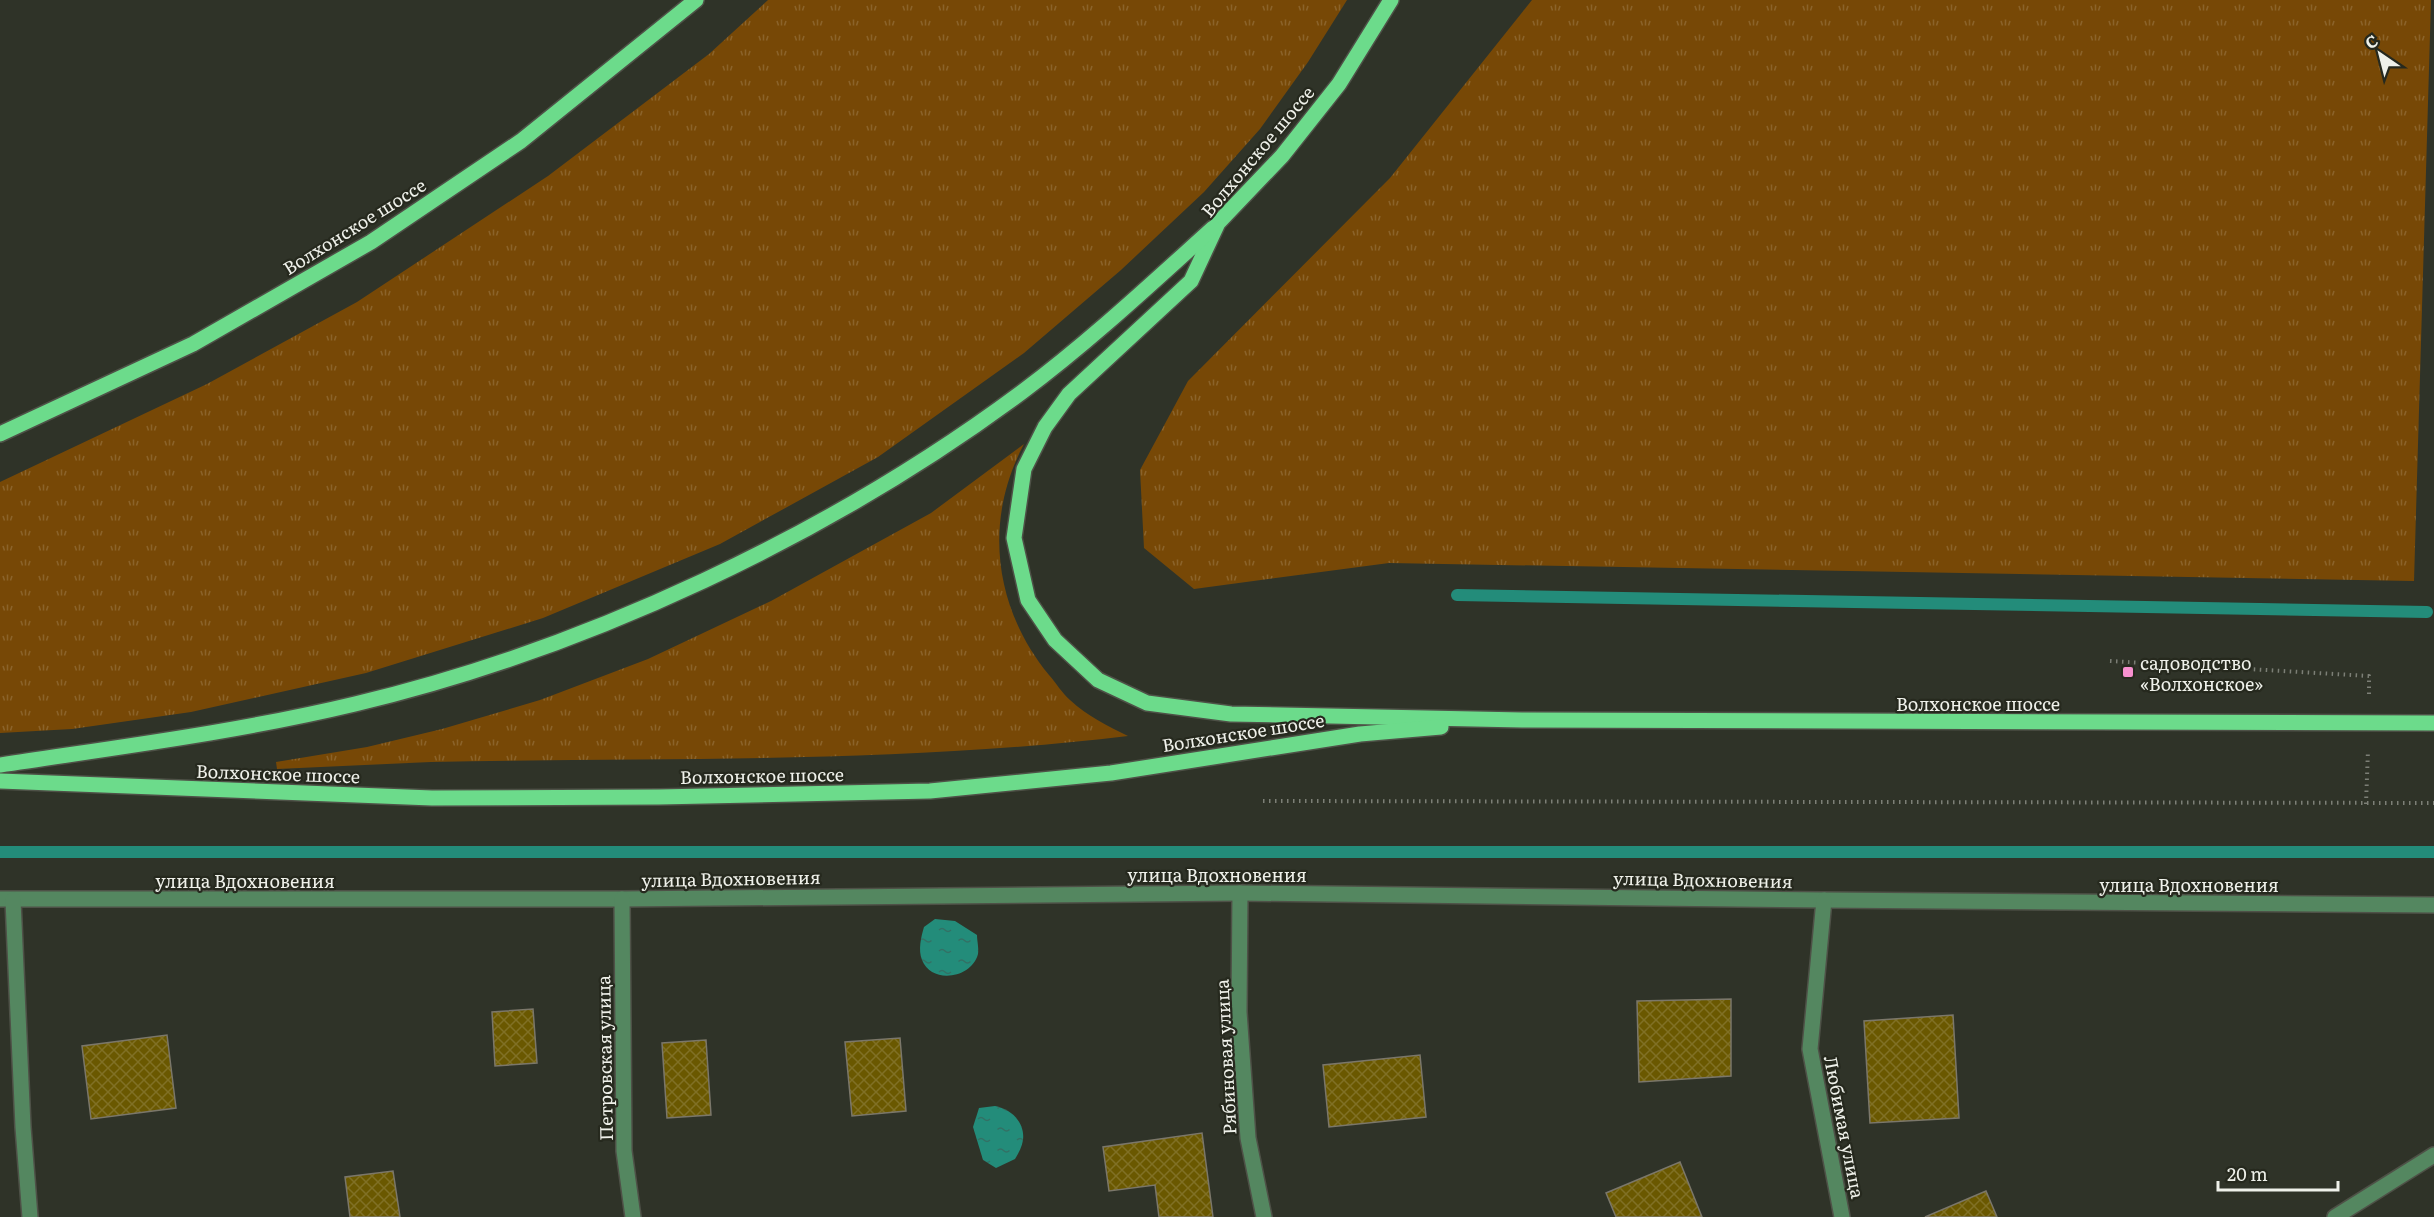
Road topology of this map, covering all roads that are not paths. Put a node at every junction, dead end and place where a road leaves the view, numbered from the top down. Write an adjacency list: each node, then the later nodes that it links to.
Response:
1 (696, 0): 4 (main road, Волхонское шоссе)
2 (1391, 0): 3 (main road, Волхонское шоссе)
3 (1218, 223): 5 (main road, Волхонское шоссе); 7 (main road)
4 (0, 434)
5 (1522, 720): 6 (main road, Волхонское шоссе); 8 (main road, Волхонское шоссе)
6 (2434, 723)
7 (0, 765)
8 (0, 781)
9 (1239, 893): 11 (street, улица Вдохновения); 12 (street, улица Вдохновения); 17 (street, Рябиновая улица)
10 (7, 899): 11 (street, улица Вдохновения); 15 (street)
11 (622, 899): 16 (street, Петровская улица)
12 (1824, 900): 13 (street, улица Вдохновения); 18 (street, Любимая улица)
13 (2434, 905)
14 (2434, 1155): 19 (street)
15 (30, 1217)
16 (633, 1217)
17 (1264, 1217)
18 (1842, 1217)
19 (2335, 1217)

